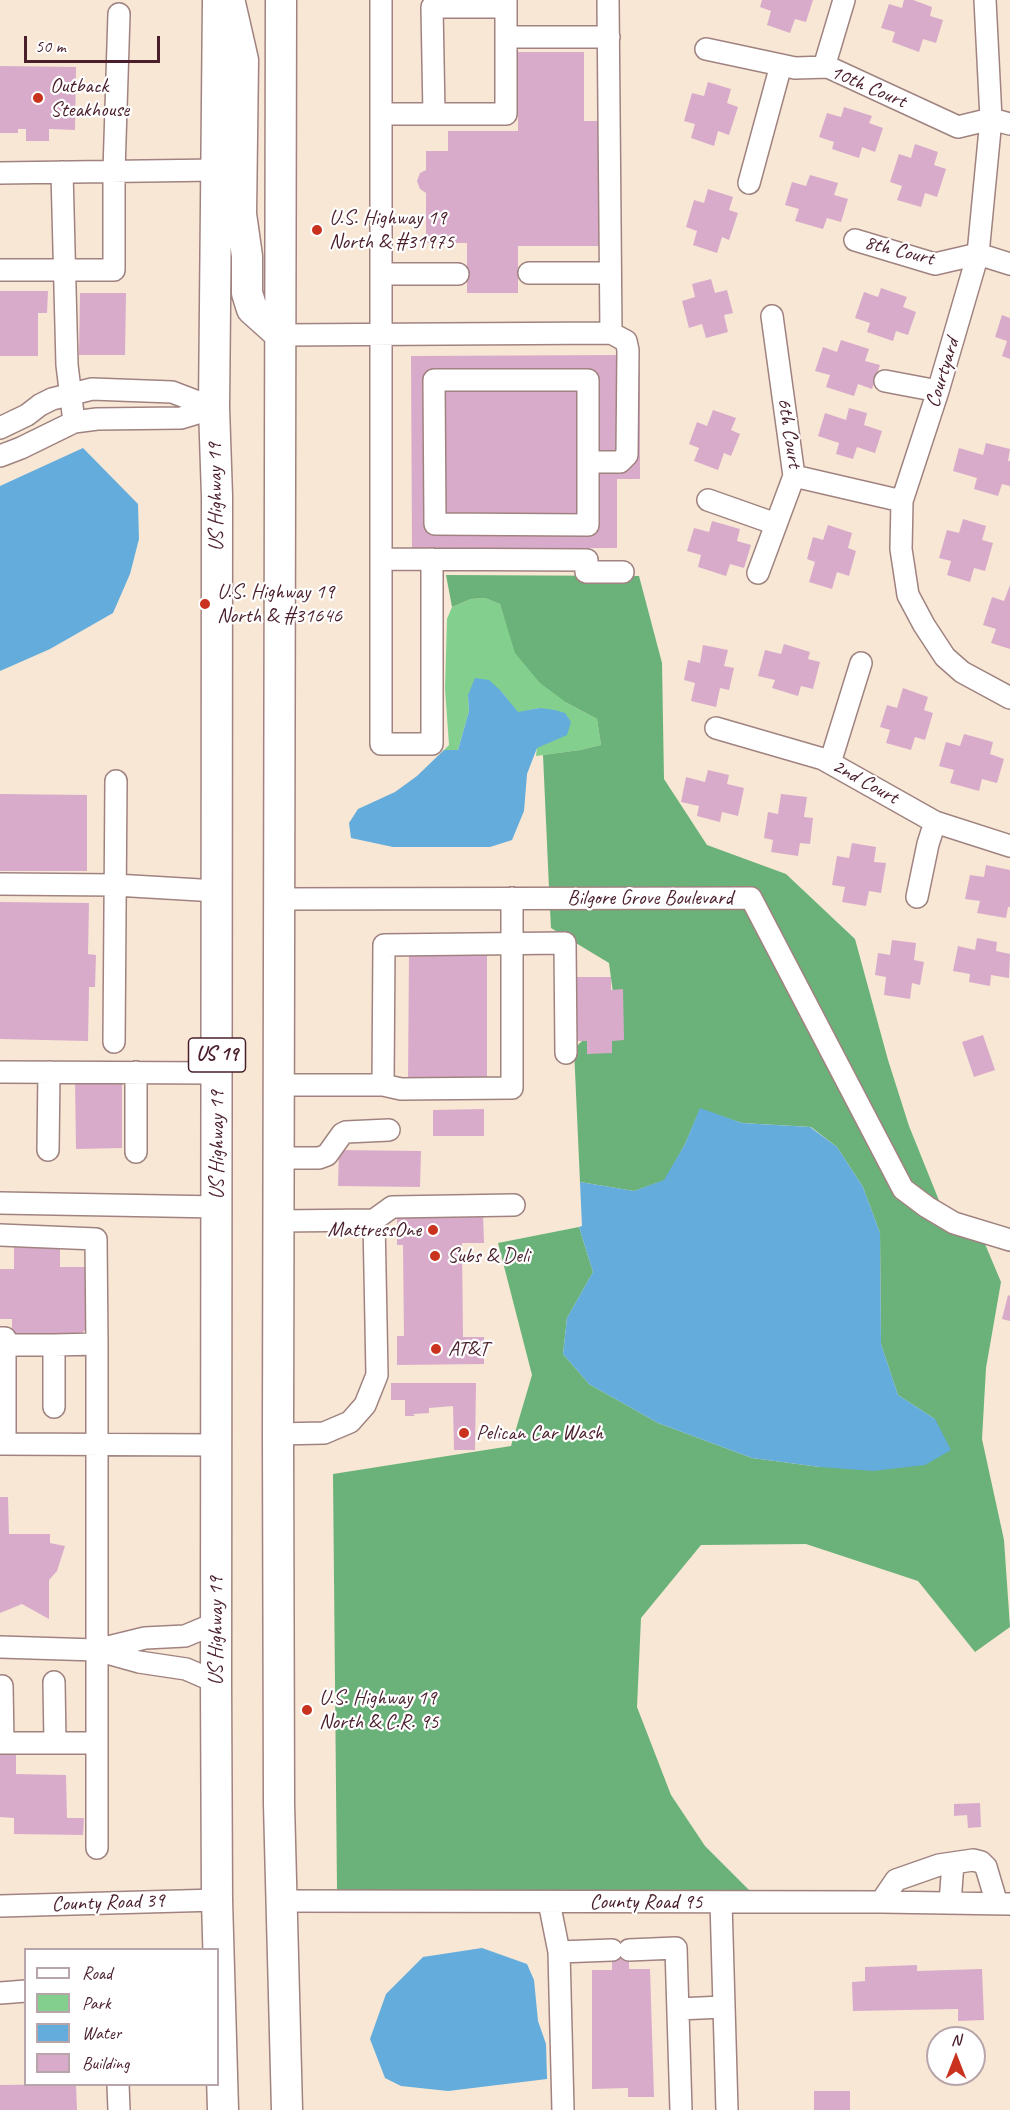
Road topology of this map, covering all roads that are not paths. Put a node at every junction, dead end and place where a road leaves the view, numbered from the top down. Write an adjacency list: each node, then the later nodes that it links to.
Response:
1 (218, 0): 18 (highway, US Highway 19 / US 19)
2 (229, 0): 34 (highway)
3 (281, 0): 34 (highway)
4 (381, 0): 15 (street)
5 (844, 0): 14 (street)
6 (985, 0): 17 (street, Courtyard)
7 (614, 3): 11 (street)
8 (506, 4): 10 (street); 16 (street)
9 (119, 14): 19 (street)
10 (506, 37): 11 (street); 16 (street)
11 (609, 37): 29 (street)
12 (706, 49): 13 (street, 10th Court)
13 (781, 65): 14 (street, 10th Court); 22 (street)
14 (824, 67): 17 (street, 10th Court)
15 (381, 114): 16 (street); 30 (street)
16 (434, 114)
17 (1000, 121): 24 (street, Courtyard)
18 (218, 170): 19 (street); 39 (highway, US Highway 19 / US 19)
19 (114, 171): 20 (street); 27 (street)
20 (62, 172): 21 (street); 27 (street)
21 (0, 173)
22 (749, 183)
23 (855, 240): 24 (street, 8th Court)
24 (978, 254): 25 (street); 37 (street, Courtyard)
25 (1010, 264)
26 (0, 270): 27 (street)
27 (64, 270): 38 (street)
28 (529, 273): 29 (street)
29 (610, 273): 33 (street)
30 (382, 274): 31 (street); 35 (street)
31 (458, 274)
32 (772, 316): 44 (street, 6th Court)
33 (611, 333): 35 (street); 43 (street)
34 (281, 335): 35 (street); 64 (highway)
35 (382, 336): 48 (street)
36 (885, 381): 37 (street)
37 (938, 391): 46 (street, Courtyard)
38 (69, 394): 39 (street); 40 (street); 41 (street)
39 (214, 408): 40 (street); 61 (highway, US Highway 19 / US 19)
40 (74, 422): 42 (street)
41 (0, 428)
42 (0, 456)
43 (588, 462): 43 (street)
44 (794, 476): 46 (street, 6th Court); 47 (street)
45 (708, 500): 47 (street)
46 (902, 501): 53 (street, Courtyard)
47 (776, 524): 51 (street)
48 (381, 559): 49 (street); 49 (street)
49 (432, 559): 50 (street)
50 (623, 572)
51 (758, 573)
52 (861, 663): 55 (street)
53 (1010, 698)
54 (716, 728): 55 (street, 2nd Court)
55 (830, 763): 57 (street, 2nd Court)
56 (116, 781): 60 (street)
57 (935, 822): 58 (street, 2nd Court); 62 (street)
58 (1010, 846)
59 (0, 884): 60 (street)
60 (116, 885): 61 (street); 66 (street)
61 (217, 891): 71 (highway, US Highway 19 / US 19)
62 (917, 897)
63 (512, 898): 64 (street, Bilgore Grove Boulevard); 65 (street); 84 (street, Bilgore Grove Boulevard)
64 (280, 899): 72 (highway)
65 (512, 943): 67 (street); 73 (street); 73 (street)
66 (114, 1042)
67 (566, 1053)
68 (0, 1072): 69 (street)
69 (49, 1072): 70 (street); 75 (street)
70 (136, 1072): 71 (street); 76 (street)
71 (217, 1073): 80 (highway, US Highway 19 / US 19)
72 (279, 1085): 73 (street); 77 (highway)
73 (383, 1085)
74 (389, 1130): 77 (street)
75 (48, 1150)
76 (136, 1152)
77 (279, 1158): 82 (highway)
78 (0, 1203): 80 (street)
79 (514, 1205): 81 (street)
80 (218, 1207): 92 (highway, US Highway 19 / US 19)
81 (374, 1220): 82 (street); 89 (street)
82 (279, 1221): 89 (highway)
83 (0, 1235): 86 (street)
84 (1010, 1240)
85 (2, 1341): 87 (street); 90 (street)
86 (97, 1344): 87 (street); 91 (street)
87 (54, 1345): 88 (street)
88 (54, 1407)
89 (278, 1434): 105 (highway)
90 (2, 1444): 91 (street)
91 (98, 1444): 92 (street); 95 (street)
92 (216, 1445): 93 (highway, US Highway 19 / US 19)
93 (216, 1623): 95 (street); 97 (highway, US Highway 19 / US 19)
94 (0, 1647): 95 (street)
95 (96, 1650): 97 (street); 101 (street)
96 (54, 1682): 100 (street)
97 (216, 1682): 104 (highway, US Highway 19 / US 19)
98 (2, 1686): 99 (street)
99 (1, 1743): 100 (street)
100 (55, 1743): 101 (street)
101 (97, 1743): 102 (street)
102 (97, 1848)
103 (953, 1863): 108 (street); 109 (street); 110 (street)
104 (217, 1900): 111 (street, County Road 39); 112 (highway, US Highway 19 / US 19)
105 (281, 1901): 106 (street, County Road 95); 122 (highway)
106 (549, 1902): 107 (street, County Road 95); 113 (street)
107 (721, 1902): 108 (street, County Road 95); 117 (street)
108 (881, 1902): 109 (street, County Road 95)
109 (950, 1903): 110 (street, County Road 95)
110 (1004, 1904)
111 (0, 1906)
112 (219, 1948)
113 (559, 1952): 118 (street); 123 (street)
114 (219, 1960): 121 (highway, US Highway 19 / US 19)
115 (24, 1991): 116 (street)
116 (0, 1993)
117 (723, 2007): 118 (street); 125 (street)
118 (678, 2009): 124 (street)
119 (118, 2086): 120 (street)
120 (119, 2110)
121 (224, 2110)
122 (287, 2110)
123 (563, 2110)
124 (681, 2110)
125 (727, 2110)

